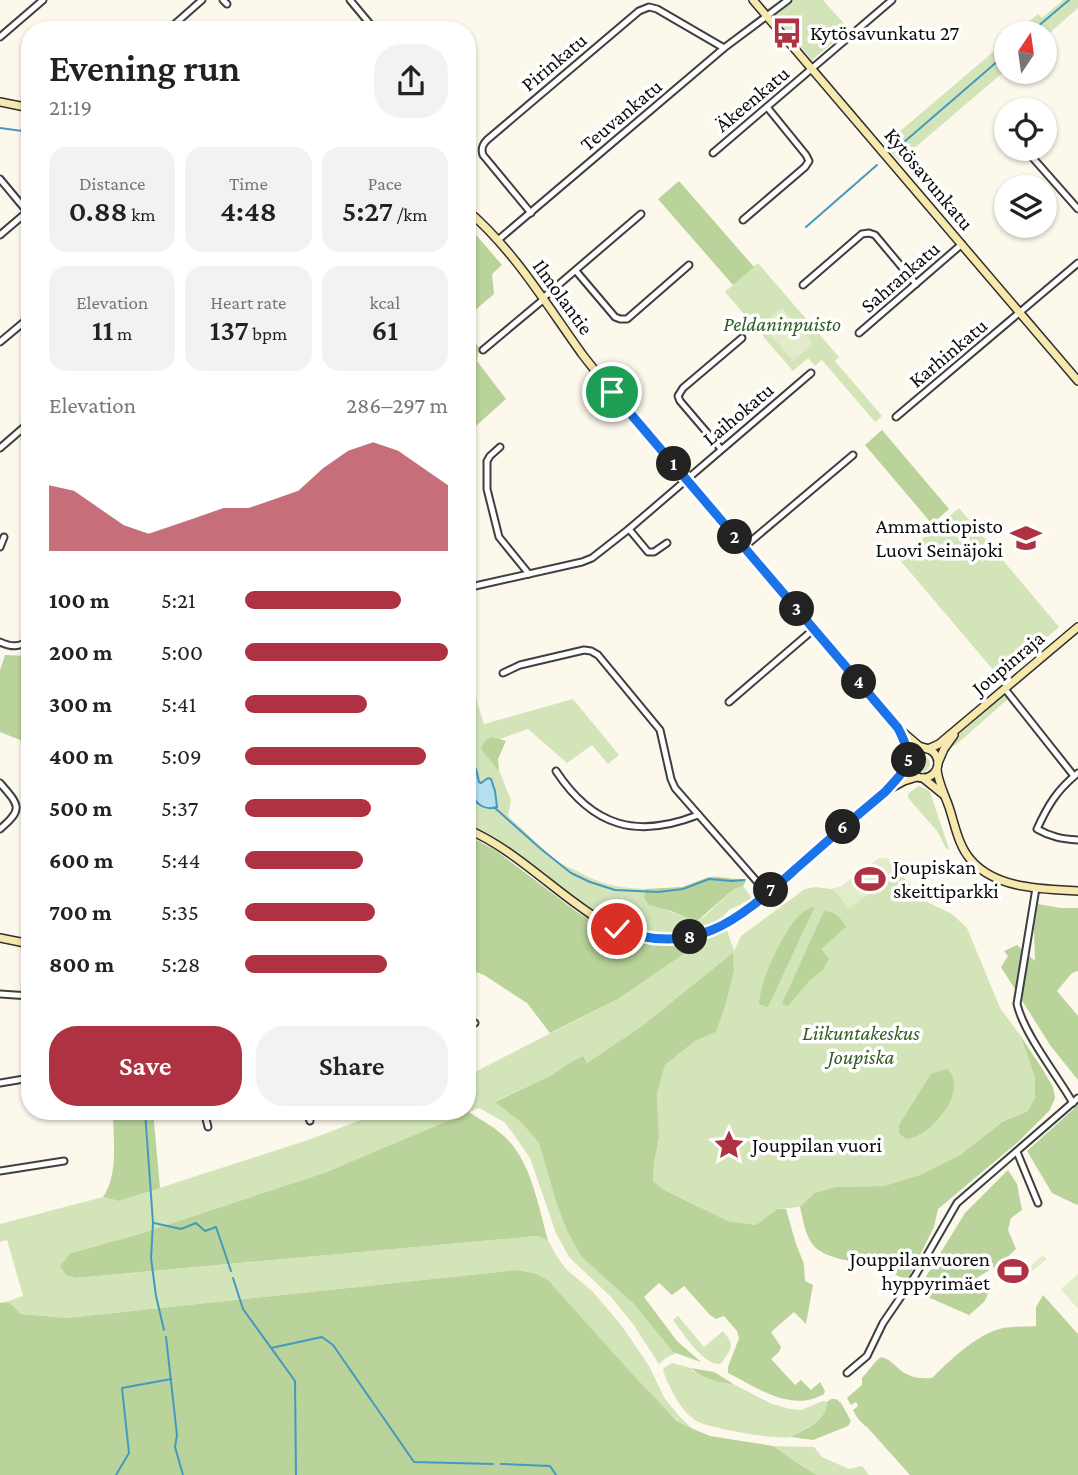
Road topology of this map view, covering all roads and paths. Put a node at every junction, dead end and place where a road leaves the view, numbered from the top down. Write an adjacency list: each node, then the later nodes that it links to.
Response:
1 (43, 0): 10 (street)
2 (202, 0): 8 (street)
3 (349, 0): 9 (street)
4 (753, 0): 7 (street, Kytösavunkatu)
5 (788, 0): 7 (street, Teuvankatu)
6 (892, 0): 12 (street, Äkeenkatu)
7 (766, 15): 11 (street, Teuvankatu); 12 (street, Kytösavunkatu)
8 (178, 21)
9 (366, 21)
10 (0, 37)
11 (724, 48): 21 (street, Teuvankatu); 21 (street, Pirinkatu)
12 (812, 69): 15 (street, Äkeenkatu); 28 (street, Kytösavunkatu)
13 (0, 102): 14 (street)
14 (21, 106)
15 (768, 107): 16 (street, Äkeenkatu); 25 (street)
16 (713, 153)
17 (1036, 161): 20 (street)
18 (0, 179): 19 (street)
19 (21, 204)
20 (1078, 209)
21 (531, 213): 27 (street, Teuvankatu)
22 (641, 214): 31 (street)
23 (476, 218): 27 (street, Ilmolantie)
24 (21, 219): 26 (street)
25 (743, 220)
26 (0, 235)
27 (498, 240): 34 (street, Ilmolantie)
28 (962, 244): 32 (street, Sahrankatu); 35 (street, Kytösavunkatu)
29 (1078, 263): 35 (street, Karhinkatu)
30 (689, 265): 31 (street)
31 (576, 271): 34 (street)
32 (916, 284): 33 (street); 37 (street, Sahrankatu)
33 (803, 285)
34 (544, 299): 40 (street); 49 (street, Ilmolantie)
35 (1020, 313): 42 (street, Kytösavunkatu); 43 (street, Karhinkatu)
36 (21, 324): 39 (street)
37 (859, 333)
38 (742, 338): 47 (street)
39 (0, 342)
40 (483, 350)
41 (811, 373): 47 (street, Laihokatu)
42 (1078, 381)
43 (896, 417)
44 (21, 430): 45 (street)
45 (0, 447)
46 (500, 447): 55 (street)
47 (720, 449): 49 (street, Laihokatu)
48 (853, 455): 54 (street)
49 (686, 479): 50 (street, Laihokatu); 54 (street, Ilmolantie)
50 (629, 529): 52 (street); 55 (street, Laihokatu)
51 (4, 537): 53 (street)
52 (667, 543)
53 (0, 547)
54 (744, 547): 58 (street, Ilmolantie)
55 (529, 574): 56 (street, Laihokatu)
56 (476, 586)
57 (1078, 627): 62 (street, Joupinraja)
58 (814, 629): 63 (street); 65 (street, Ilmolantie)
59 (0, 642): 60 (street)
60 (21, 645)
61 (503, 673): 75 (street)
62 (1005, 689): 64 (street, Joupinraja); 70 (street)
63 (729, 702)
64 (961, 726): 66 (street, Joupinraja); 68 (street, Joupinraja)
65 (898, 728): 66 (street, Ilmolantie); 67 (street, Ilmolantie)
66 (926, 749): 67 (street); 68 (street)
67 (909, 760): 71 (street); 73 (street)
68 (937, 766): 71 (street); 74 (street)
69 (556, 771): 75 (street)
70 (1076, 774): 78 (street)
71 (920, 777): 73 (street); 74 (street)
72 (0, 783): 76 (street)
73 (885, 792): 81 (street)
74 (946, 797): 79 (street)
75 (698, 815): 81 (street)
76 (0, 829)
77 (476, 834): 81 (street)
78 (1078, 840)
79 (1036, 888): 80 (street); 88 (street)
80 (1078, 891)
81 (767, 893)
82 (1, 941): 83 (street)
83 (21, 943)
84 (0, 994): 85 (street)
85 (21, 995)
86 (21, 1080): 87 (street)
87 (0, 1083)
88 (1076, 1101): 91 (street)
89 (206, 1120): 90 (street)
90 (208, 1127)
91 (1017, 1152): 94 (street); 95 (street)
92 (64, 1161): 93 (street)
93 (0, 1171)
94 (1038, 1203)
95 (847, 1373)

